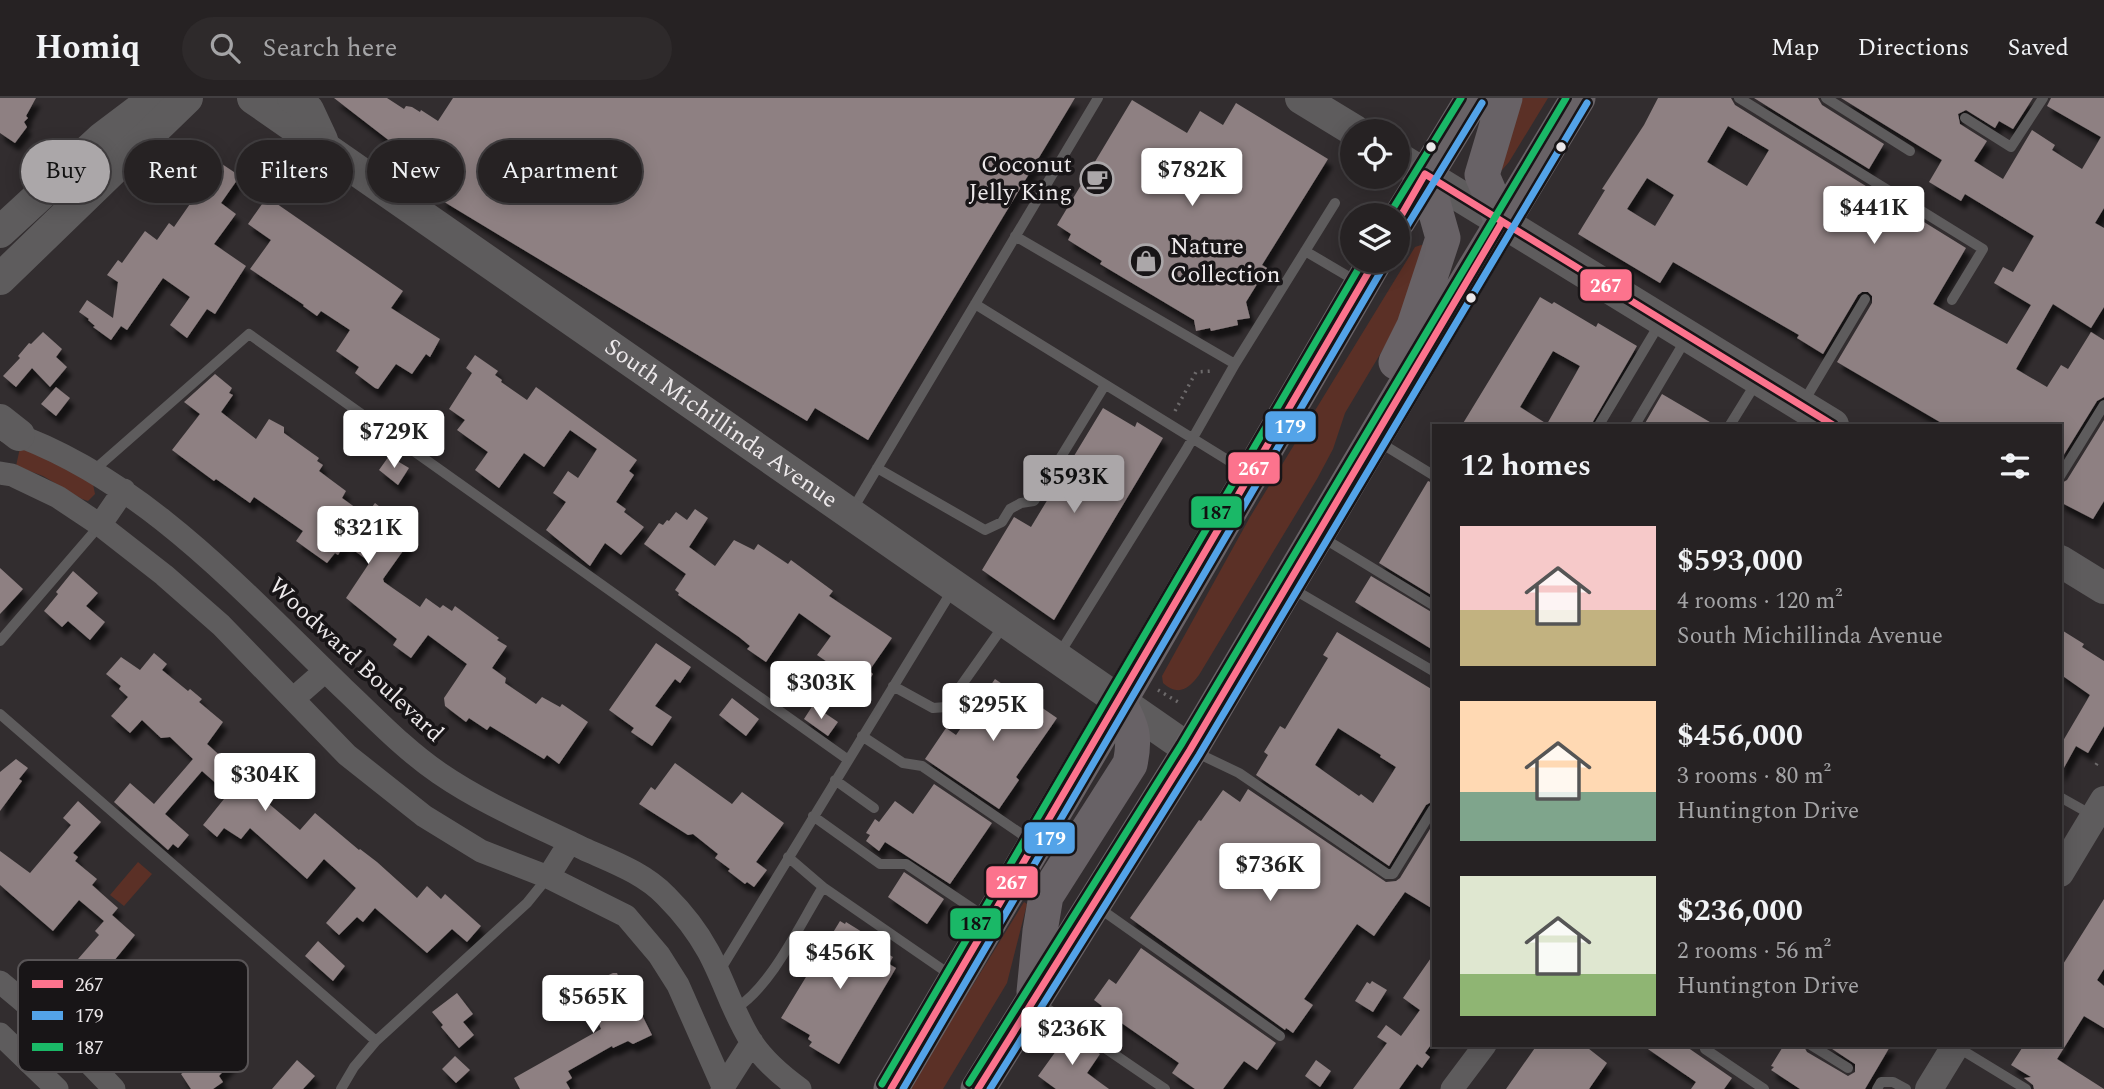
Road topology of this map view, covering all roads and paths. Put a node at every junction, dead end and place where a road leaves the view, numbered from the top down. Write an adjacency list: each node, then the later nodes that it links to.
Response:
1 (155, 98): 23 (main road)
2 (187, 98): 28 (main road)
3 (253, 98): 15 (main road, South Michillinda Avenue)
4 (293, 98): 16 (main road)
5 (1098, 98): 24 (lane)
6 (1301, 98): 14 (main road)
7 (1473, 98): 18 (main road)
8 (1505, 98): 22 (main road)
9 (1578, 98): 22 (main road)
10 (1739, 98): 30 (lane)
11 (1826, 98): 17 (lane)
12 (2042, 98): 13 (lane)
13 (1965, 118)
14 (1340, 122)
15 (313, 140)
16 (321, 140)
17 (1910, 151)
18 (1412, 166): 21 (main road); 22 (main road); 45 (main road)
19 (353, 168): 54 (main road, South Michillinda Avenue)
20 (1335, 203): 25 (lane)
21 (1403, 203)
22 (1502, 222): 32 (main road); 45 (main road)
23 (0, 232)
24 (1015, 236): 31 (lane); 33 (lane)
25 (1306, 251): 26 (lane); 33 (lane)
26 (1340, 262)
27 (1368, 273): 51 (main road)
28 (0, 279)
29 (1866, 299): 38 (lane)
30 (1952, 300)
31 (975, 304): 36 (lane); 47 (lane)
32 (1675, 328): 35 (main road); 40 (lane); 41 (lane)
33 (1235, 364): 46 (lane)
34 (1213, 371): 39 (path)
35 (1758, 379): 38 (main road); 42 (lane)
36 (1105, 385): 46 (lane); 47 (lane)
37 (2104, 405): 50 (lane)
38 (1801, 406): 43 (main road)
39 (1175, 411)
40 (1601, 424)
41 (1635, 424)
42 (1731, 424)
43 (1831, 424)
44 (6, 428): 48 (street, Woodward Boulevard)
45 (1378, 433): 52 (lane); 56 (main road)
46 (1192, 439): 51 (lane); 64 (lane)
47 (877, 468): 54 (lane)
48 (93, 471): 53 (street, Woodward Boulevard); 75 (lane)
49 (0, 473): 55 (street)
50 (2062, 473)
51 (1251, 474): 70 (main road)
52 (1432, 474)
53 (124, 490): 55 (street); 66 (street, Woodward Boulevard)
54 (850, 514): 59 (main road, South Michillinda Avenue)
55 (100, 525): 63 (lane); 69 (street)
56 (1318, 534): 58 (main road); 61 (lane)
57 (2062, 562): 60 (main road)
58 (1287, 586): 65 (lane); 74 (main road)
59 (954, 587): 62 (main road, South Michillinda Avenue); 67 (lane)
60 (2104, 588)
61 (1432, 604)
62 (1006, 622): 64 (main road, South Michillinda Avenue); 67 (lane)
63 (0, 641)
64 (1057, 658): 70 (main road, South Michillinda Avenue)
65 (1432, 670)
66 (325, 671): 69 (street); 84 (street, Woodward Boulevard)
67 (893, 686): 73 (lane)
68 (1153, 687): 71 (path)
69 (293, 699): 88 (street)
70 (1119, 702): 74 (main road, South Michillinda Avenue); 85 (main road); 96 (main road)
71 (1178, 702)
72 (0, 714): 100 (lane)
73 (862, 736): 75 (lane); 85 (lane)
74 (1191, 750): 81 (lane); 90 (main road)
75 (847, 759): 78 (lane)
76 (2099, 760): 77 (path)
77 (2096, 765)
78 (835, 780): 80 (lane); 82 (lane)
79 (2062, 798): 83 (lane)
80 (874, 808)
81 (1432, 811)
82 (813, 816): 86 (lane); 91 (lane)
83 (2098, 817): 87 (street)
84 (570, 842): 88 (street); 92 (street, Woodward Boulevard)
85 (1036, 843): 91 (main road)
86 (788, 858): 89 (lane); 92 (lane)
87 (2062, 870)
88 (548, 877): 100 (lane); 115 (street)
89 (823, 887): 93 (lane); 97 (lane)
90 (1094, 904): 96 (main road); 99 (lane)
91 (990, 921): 93 (main road)
92 (718, 975): 97 (street, Woodward Boulevard)
93 (956, 978): 117 (main road)
94 (0, 982): 95 (street)
95 (18, 997)
96 (1034, 1000): 118 (main road); 119 (lane)
97 (735, 1009): 101 (street, Woodward Boulevard)
98 (0, 1034): 107 (street)
99 (1280, 1036)
100 (376, 1041): 114 (lane)
101 (752, 1042): 115 (street); 116 (street, Woodward Boulevard)
102 (1484, 1047): 120 (street)
103 (1814, 1047): 108 (lane)
104 (1954, 1047): 123 (street)
105 (1958, 1047): 124 (lane)
106 (1705, 1049): 121 (lane)
107 (18, 1051)
108 (1848, 1068)
109 (39, 1072): 112 (street)
110 (98, 1072): 113 (street)
111 (1874, 1085): 122 (lane)
112 (57, 1089)
113 (114, 1089)
114 (341, 1089)
115 (723, 1089)
116 (800, 1089)
117 (891, 1089)
118 (978, 1089)
119 (1165, 1089)
120 (1452, 1089)
121 (1764, 1089)
122 (1906, 1089)
123 (1929, 1089)
124 (2026, 1089)

